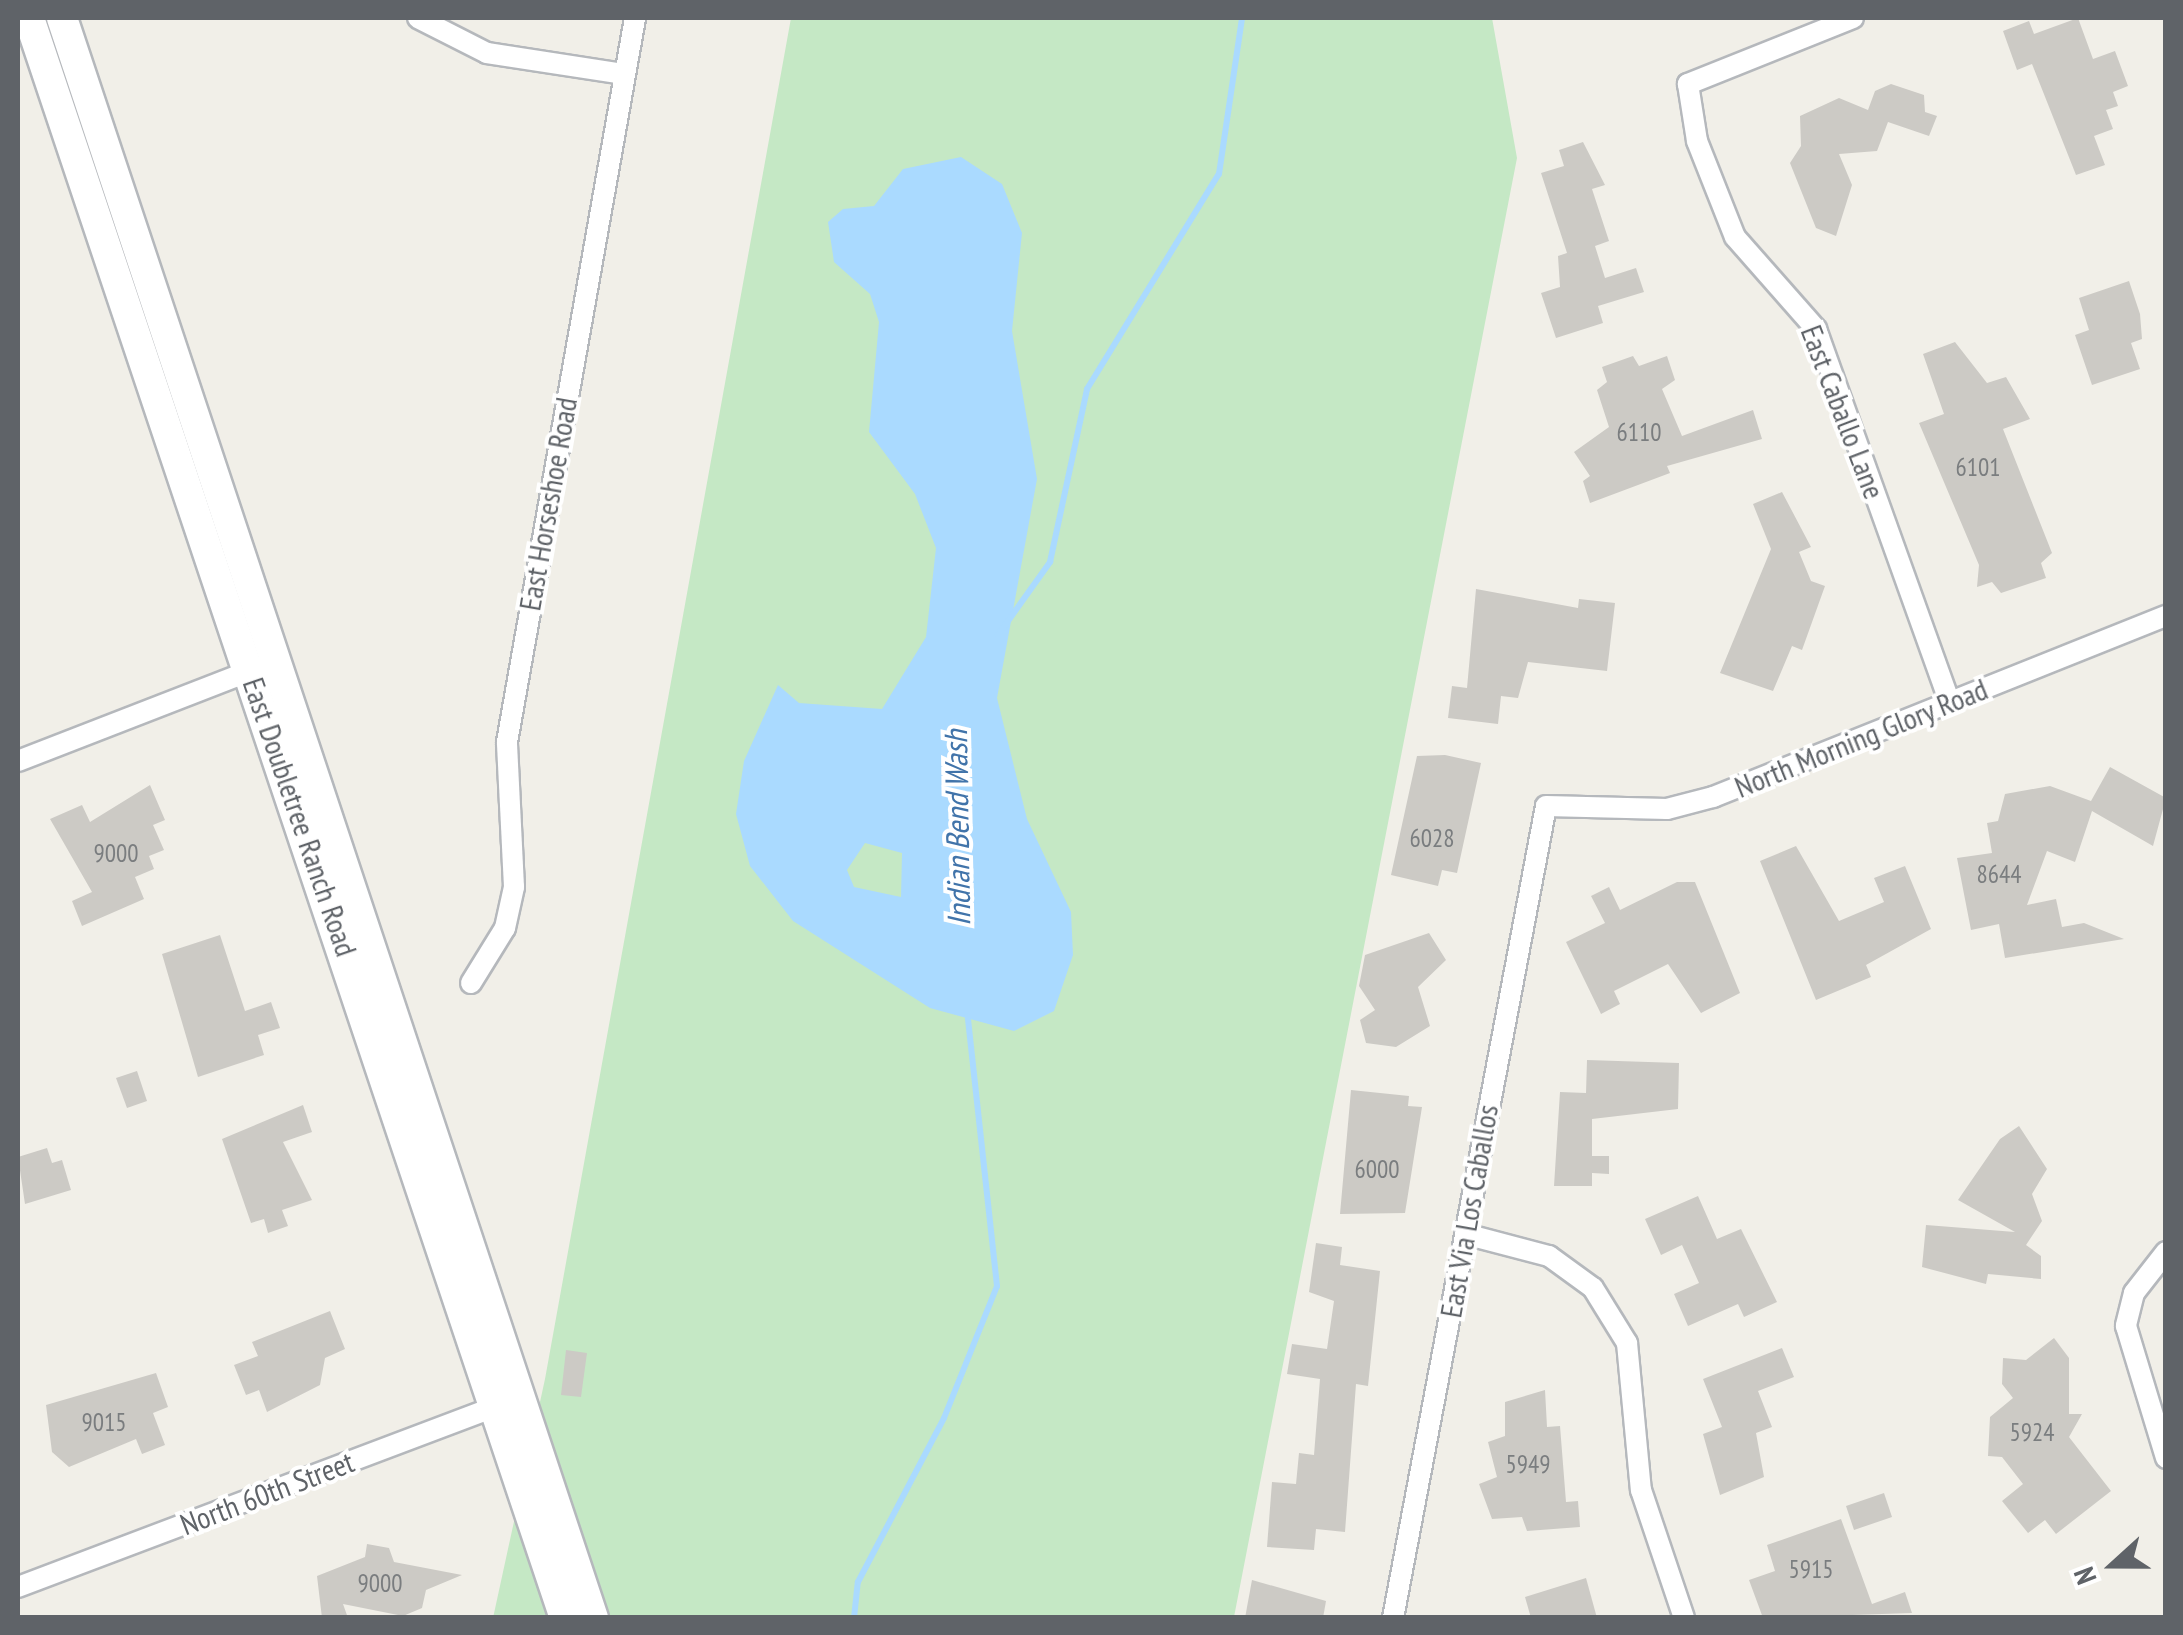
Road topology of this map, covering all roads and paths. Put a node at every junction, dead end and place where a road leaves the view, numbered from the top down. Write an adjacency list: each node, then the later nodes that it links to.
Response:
1 (29, 18): 8 (main road, East Doubletree Ranch Road)
2 (62, 18): 7 (main road, East Doubletree Ranch Road)
3 (418, 18): 6 (street)
4 (635, 18): 6 (street, East Horseshoe Road)
5 (1853, 18): 12 (street, East Caballo Lane)
6 (624, 74): 15 (street, East Horseshoe Road)
7 (106, 150): 8 (main road); 9 (main road, East Doubletree Ranch Road)
8 (77, 160): 9 (main road, East Doubletree Ranch Road)
9 (199, 480): 11 (main road, East Doubletree Ranch Road)
10 (2166, 616): 12 (street, North Morning Glory Road)
11 (262, 666): 13 (street); 18 (main road, East Doubletree Ranch Road)
12 (1950, 703): 14 (street, North Morning Glory Road)
13 (18, 761)
14 (1546, 806): 16 (street, East Via Los Caballos)
15 (471, 983)
16 (1466, 1234): 23 (street, East Via Los Caballos); 24 (street)
17 (2166, 1252): 19 (street)
18 (503, 1404): 20 (street, North 60th Street); 21 (main road, East Doubletree Ranch Road); 22 (main road, East Doubletree Ranch Road)
19 (2166, 1458)
20 (18, 1588)
21 (565, 1618)
22 (593, 1618)
23 (1393, 1618)
24 (1684, 1618)

